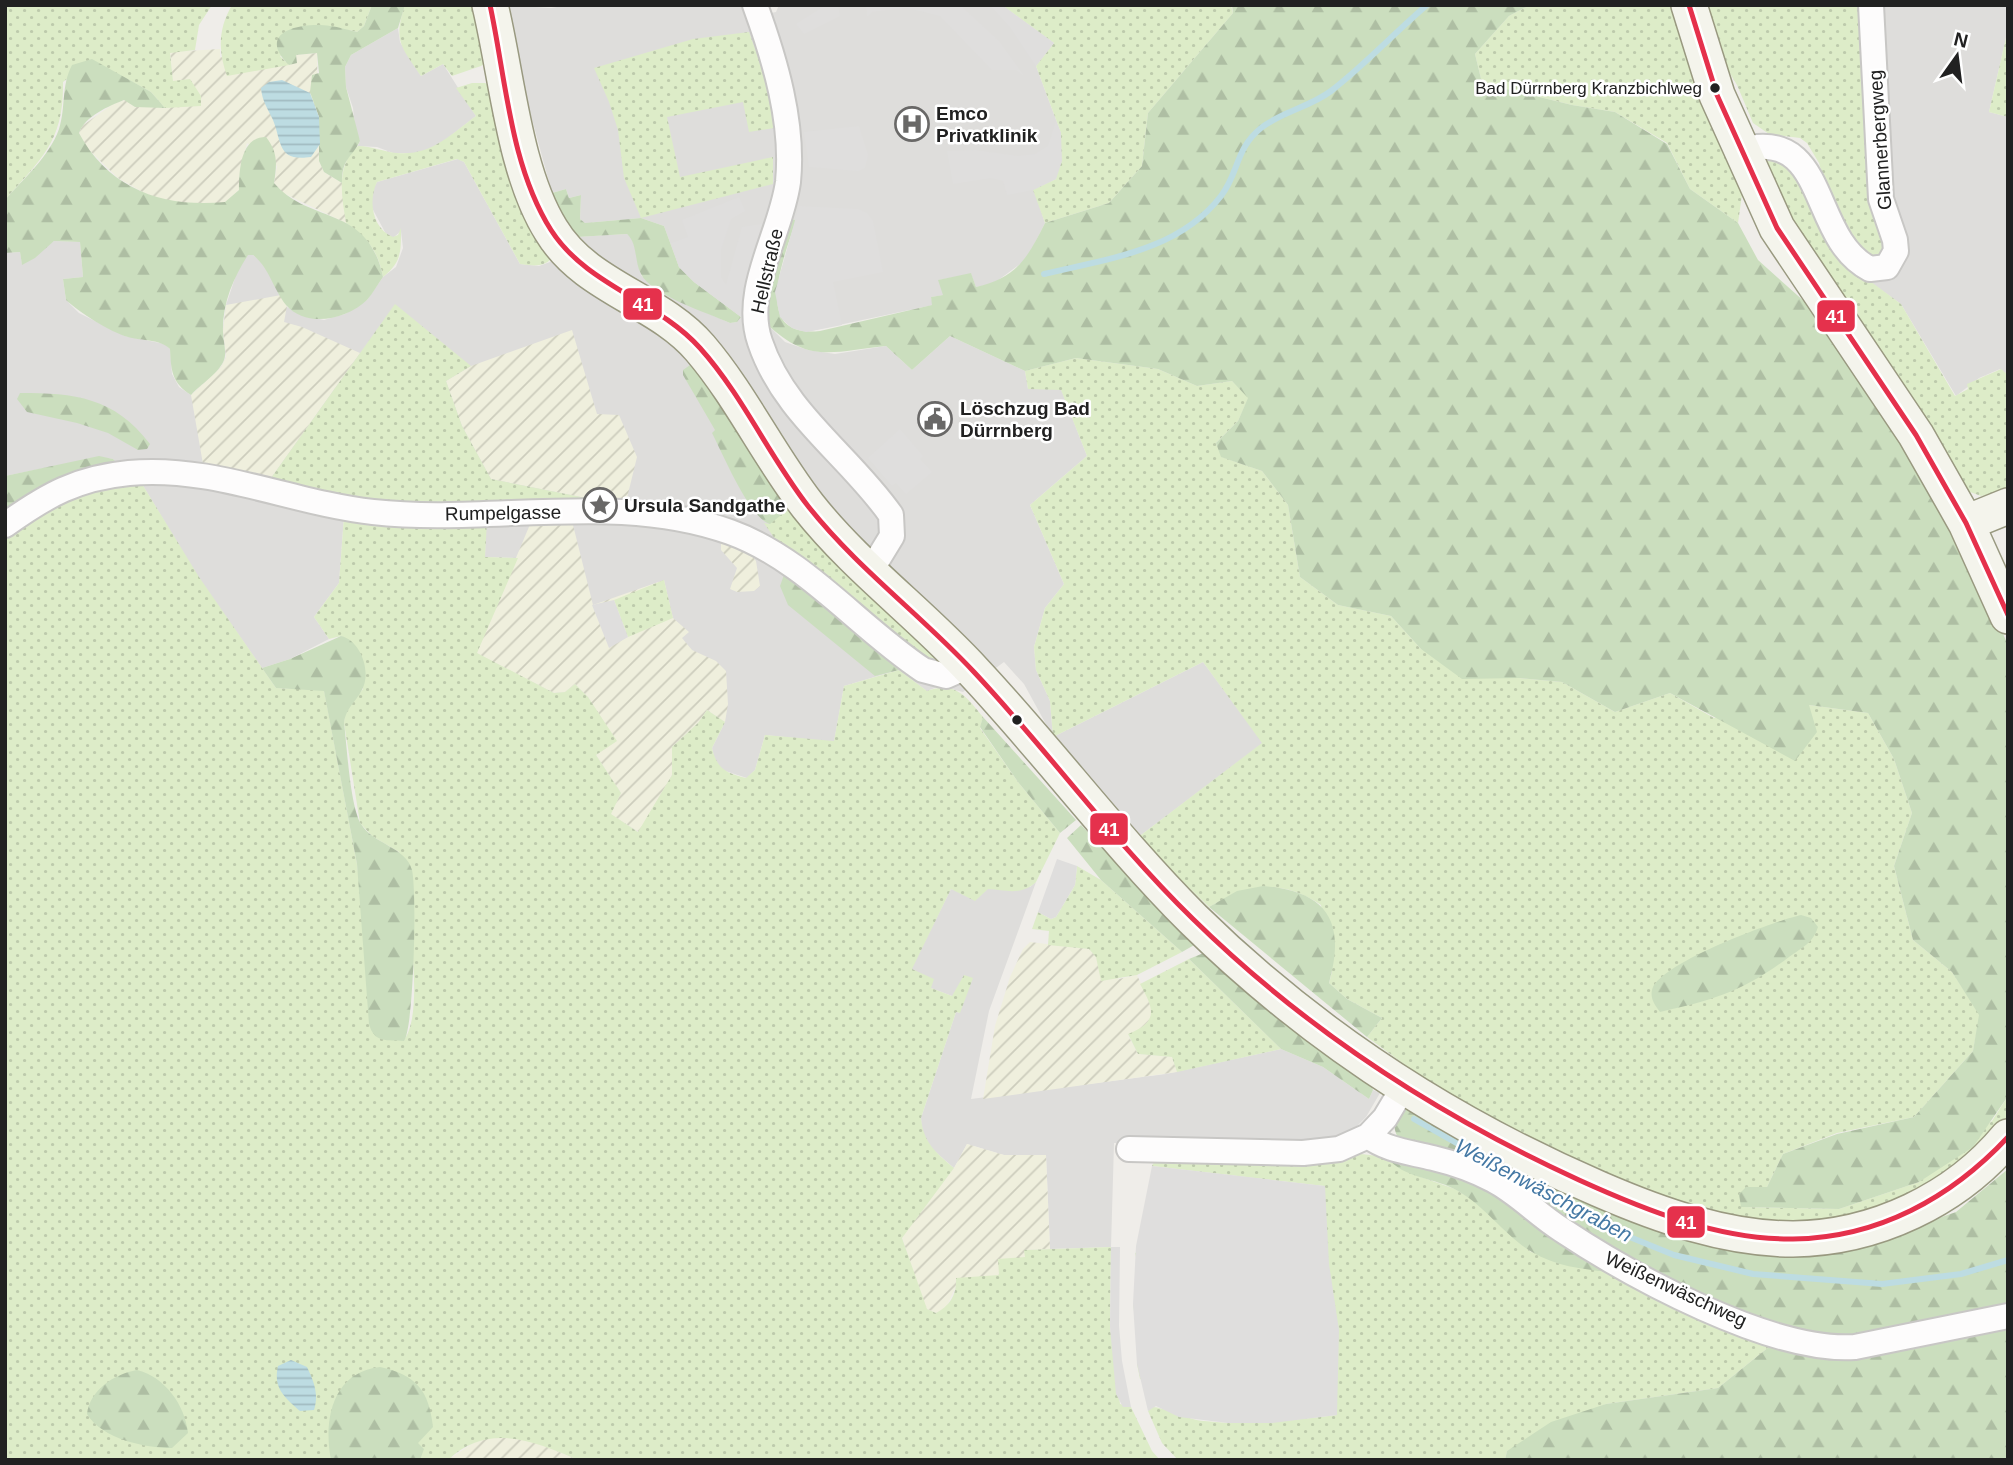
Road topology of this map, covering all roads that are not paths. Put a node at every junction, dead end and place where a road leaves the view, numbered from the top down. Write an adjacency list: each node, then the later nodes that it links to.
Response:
1 (490, 5): 9 (main road)
2 (755, 5): 9 (street, Hellstraße)
3 (1689, 5): 5 (main road)
4 (1871, 5): 5 (street, Glannerbergweg)
5 (1740, 150): 7 (main road)
6 (2008, 506): 7 (main road)
7 (1966, 523): 10 (main road)
8 (5, 525): 11 (street, Rumpelgasse)
9 (870, 572): 11 (main road)
10 (2008, 616)
11 (969, 666): 12 (main road)
12 (1403, 1088): 13 (street); 14 (main road)
13 (1368, 1136): 15 (street); 16 (street, Weißenwäschweg)
14 (2008, 1137)
15 (1129, 1149)
16 (2008, 1316)

